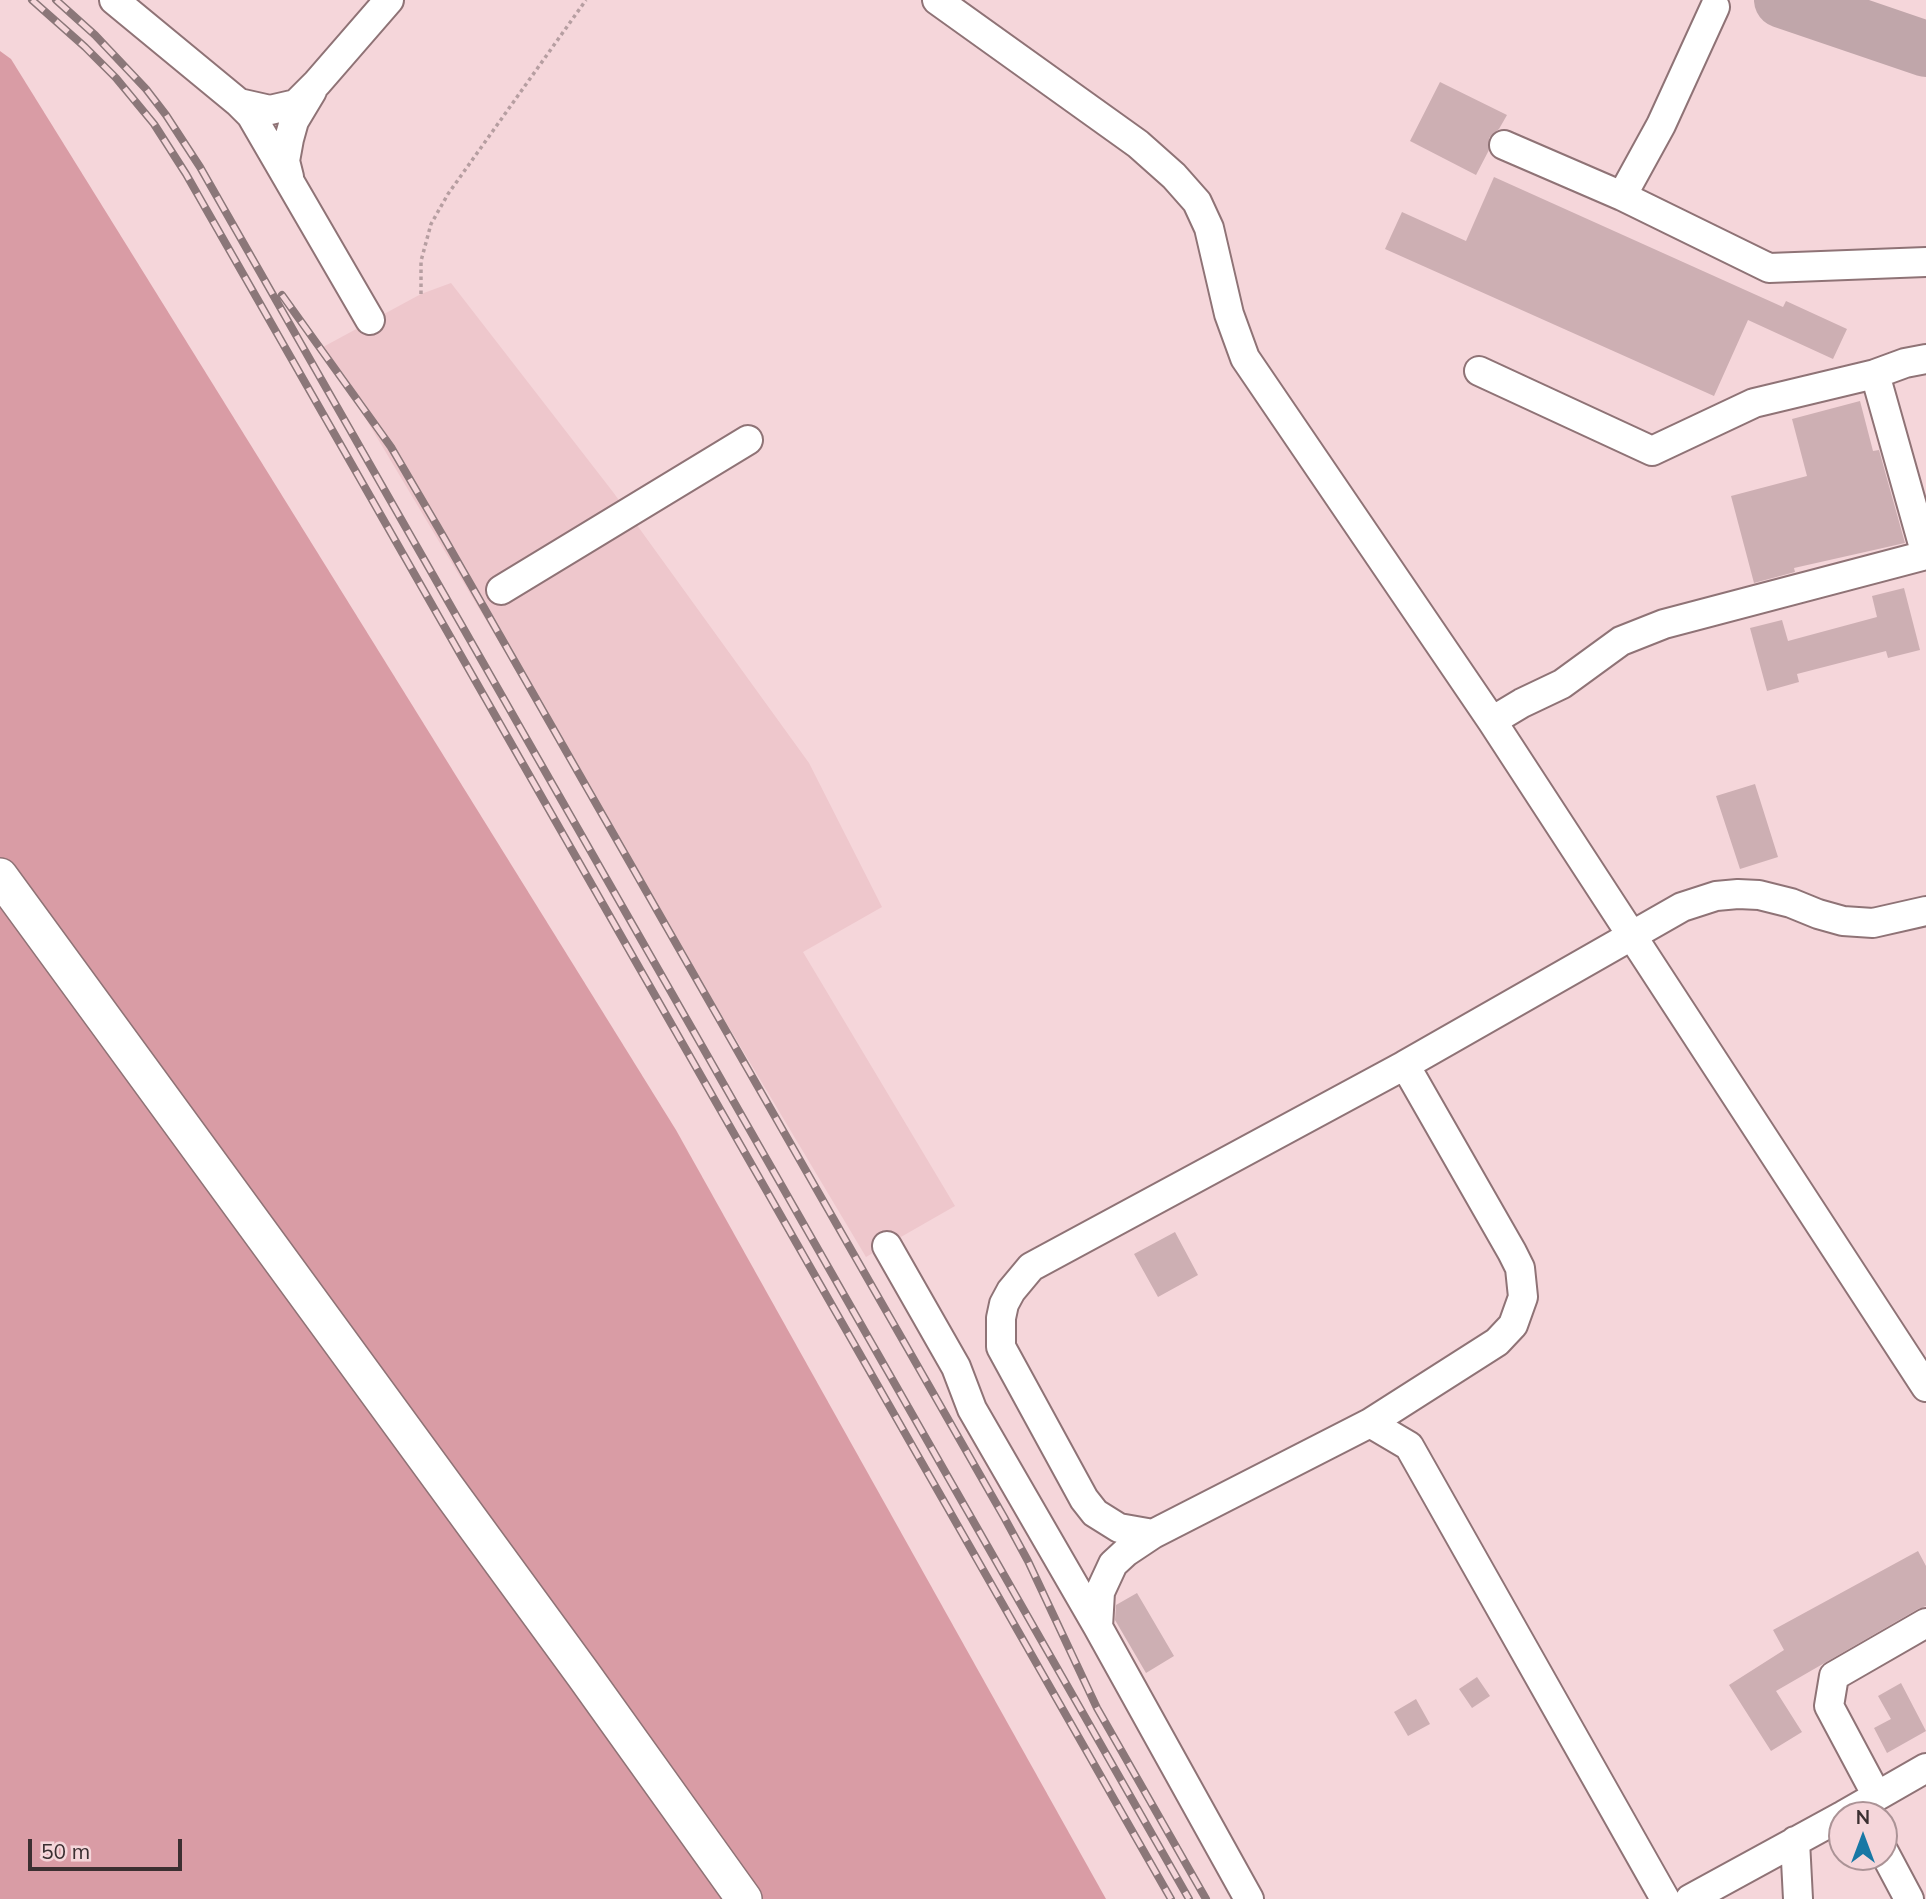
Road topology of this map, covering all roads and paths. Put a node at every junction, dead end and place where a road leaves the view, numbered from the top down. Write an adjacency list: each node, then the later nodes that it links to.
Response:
1 (114, 0): 7 (lane)
2 (389, 0): 6 (lane)
3 (586, 0): 12 (path)
4 (937, 0): 20 (lane)
5 (1715, 7): 10 (lane)
6 (317, 83): 7 (lane); 9 (lane)
7 (239, 103): 9 (lane)
8 (1504, 145): 10 (lane)
9 (290, 182): 13 (lane)
10 (1622, 196): 11 (lane)
11 (1926, 262)
12 (421, 294)
13 (370, 320)
14 (1926, 359): 16 (lane)
15 (1479, 371): 16 (lane)
16 (1875, 374): 18 (lane)
17 (748, 440): 19 (lane)
18 (1926, 555): 20 (lane)
19 (502, 590)
20 (1492, 721): 23 (lane)
21 (0, 876): 37 (main road)
22 (1926, 912): 23 (lane)
23 (1632, 936): 24 (lane); 26 (lane)
24 (1405, 1065): 27 (lane); 28 (lane)
25 (887, 1246): 30 (lane)
26 (1926, 1387)
27 (1370, 1423): 28 (lane); 39 (lane)
28 (1153, 1534): 30 (lane)
29 (1926, 1623): 32 (lane)
30 (1098, 1627): 38 (lane)
31 (1926, 1768): 33 (lane)
32 (1855, 1801)
33 (1872, 1801)
34 (1828, 1824): 35 (lane)
35 (1795, 1841): 40 (lane); 41 (lane)
36 (1894, 1871): 42 (lane)
37 (744, 1899)
38 (1249, 1899)
39 (1665, 1899)
40 (1690, 1899)
41 (1798, 1899)
42 (1909, 1899)

